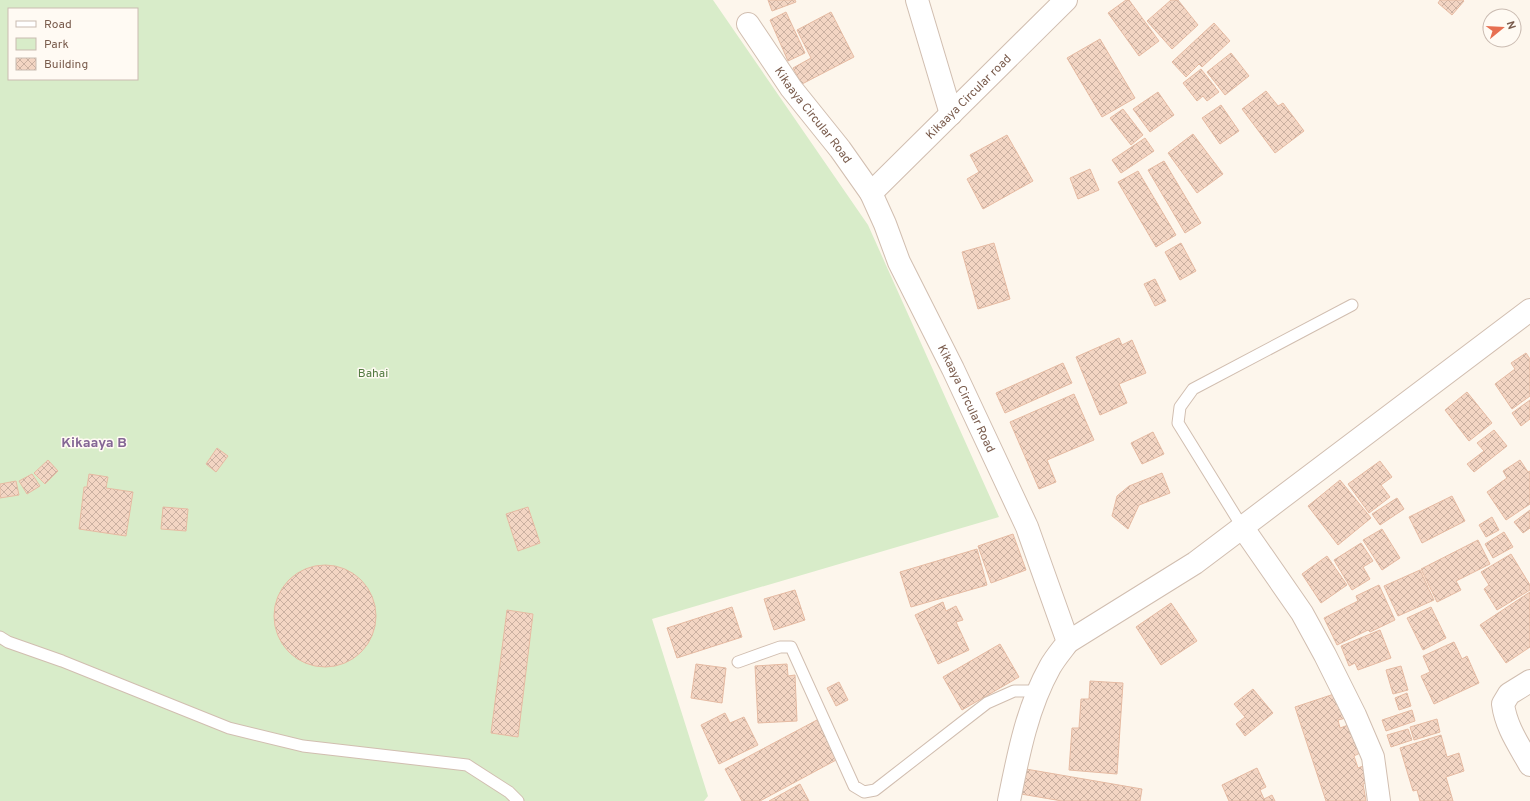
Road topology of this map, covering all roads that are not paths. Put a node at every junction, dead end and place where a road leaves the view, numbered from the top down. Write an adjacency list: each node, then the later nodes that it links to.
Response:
1 (917, 0): 4 (street)
2 (1066, 0): 4 (street, Kikaaya Circular road)
3 (748, 24): 5 (street, Kikaaya Circular Road)
4 (951, 114): 5 (street, Kikaaya Circular road)
5 (871, 193): 10 (street, Kikaaya Circular Road)
6 (1352, 305): 8 (lane)
7 (1530, 310): 8 (street)
8 (1242, 528): 10 (street); 17 (street)
9 (0, 637): 15 (lane)
10 (1068, 642): 13 (street)
11 (738, 662): 13 (lane)
12 (1530, 681): 14 (street)
13 (1038, 691): 16 (street)
14 (1530, 765)
15 (518, 801)
16 (1009, 801)
17 (1379, 801)

